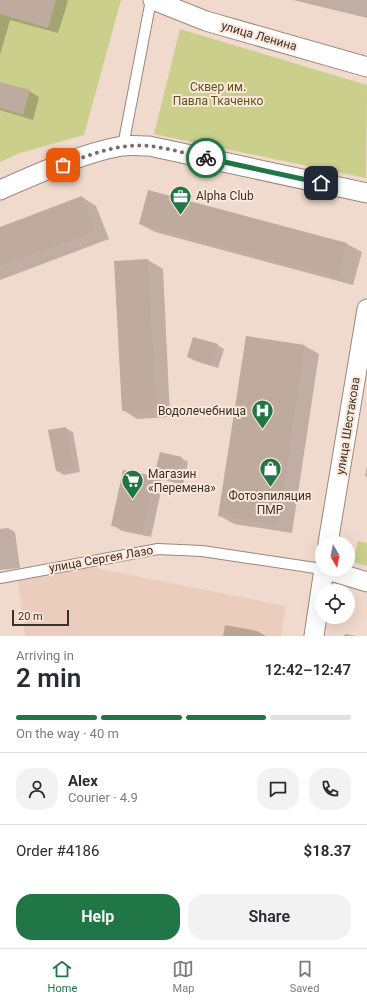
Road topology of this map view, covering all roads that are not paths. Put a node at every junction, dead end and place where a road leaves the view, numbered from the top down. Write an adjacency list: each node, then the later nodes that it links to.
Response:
1 (152, 0): 2 (street, улица Ленина); 3 (lane)
2 (367, 67)
3 (123, 146): 4 (street); 5 (street)
4 (0, 190)
5 (367, 194)
6 (367, 309): 7 (street, улица Шестакова)
7 (329, 536)
8 (315, 568): 11 (lane, улица Сергея Лазо)
9 (322, 576): 13 (street)
10 (347, 576): 12 (street, улица Сергея Лазо)
11 (0, 578)
12 (367, 582)
13 (314, 636)

